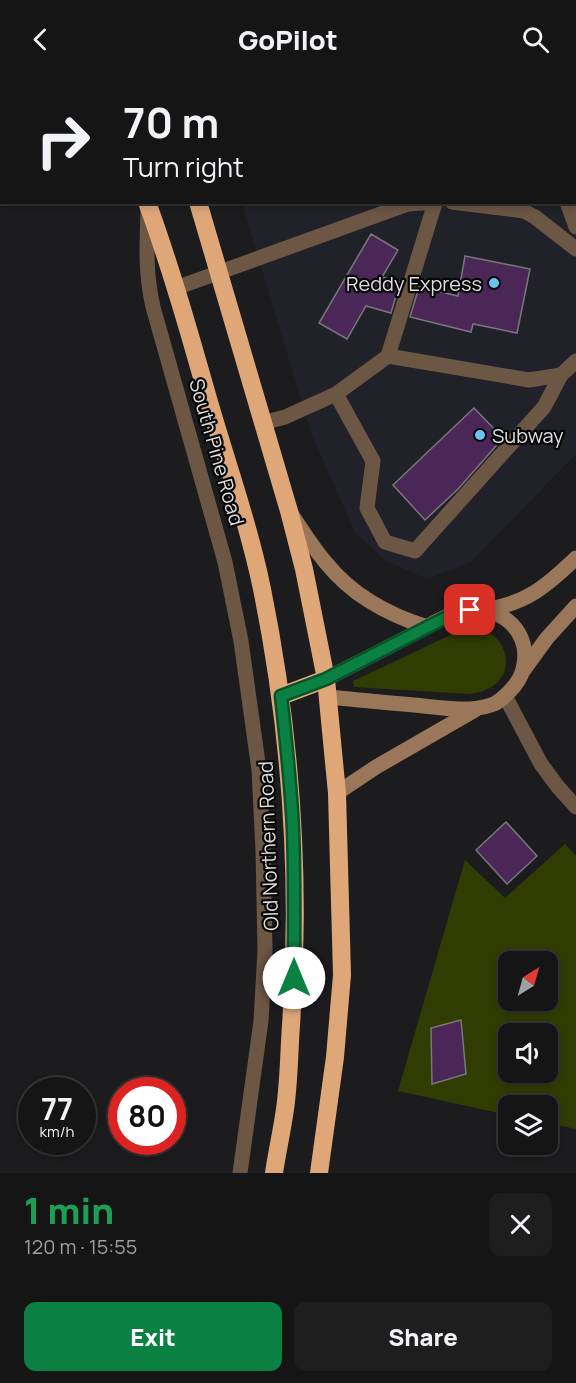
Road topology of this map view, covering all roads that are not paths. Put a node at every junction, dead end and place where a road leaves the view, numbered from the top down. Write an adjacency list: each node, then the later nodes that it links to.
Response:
1 (148, 204): 11 (highway, South Pine Road); 26 (street, South Pine Road)
2 (199, 204): 10 (highway)
3 (408, 204): 10 (street)
4 (434, 204): 12 (street)
5 (482, 204): 7 (street)
6 (568, 204): 8 (street)
7 (526, 207): 9 (street)
8 (576, 227)
9 (576, 249)
10 (219, 273): 11 (street); 16 (highway)
11 (176, 288): 24 (highway, South Pine Road)
12 (388, 356): 14 (street); 15 (street)
13 (576, 361): 14 (street)
14 (561, 375): 15 (street)
15 (336, 394): 16 (street)
16 (263, 423): 17 (highway)
17 (289, 511): 21 (street); 23 (highway)
18 (576, 558): 20 (street)
19 (576, 606): 22 (street)
20 (470, 610): 21 (street); 22 (street)
21 (427, 627): 23 (street)
22 (523, 671): 25 (street)
23 (327, 688): 24 (highway); 27 (street); 28 (highway)
24 (281, 696): 31 (highway, Old Northern Road)
25 (505, 696): 27 (street); 29 (street)
26 (251, 709): 30 (street, Old Northern Road)
27 (477, 709): 28 (street)
28 (337, 793): 32 (highway)
29 (576, 807)
30 (240, 1173)
31 (274, 1173)
32 (319, 1173)

